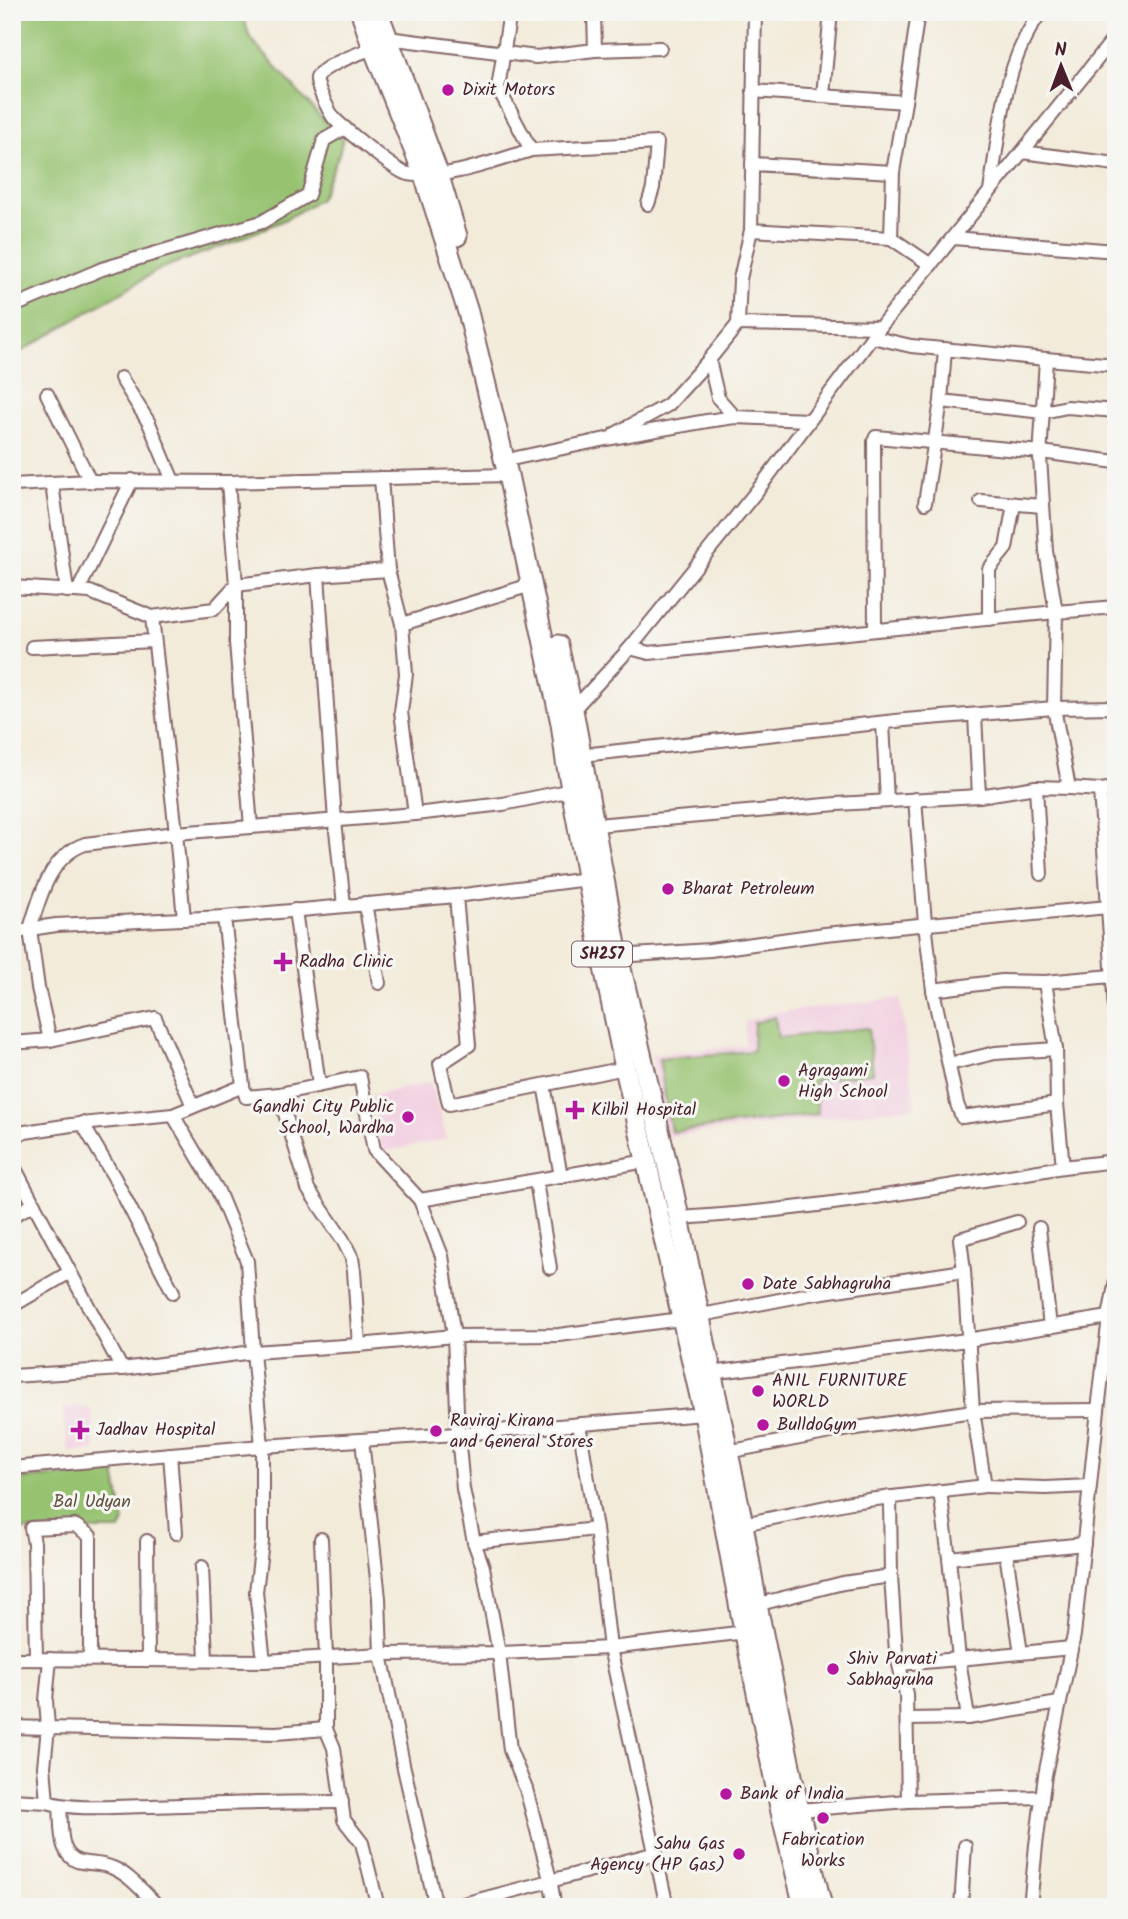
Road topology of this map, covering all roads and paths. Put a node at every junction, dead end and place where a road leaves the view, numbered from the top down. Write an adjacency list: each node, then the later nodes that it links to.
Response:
1 (361, 12): 10 (main road, SH257)
2 (378, 12): 10 (main road, SH257)
3 (510, 12): 13 (street)
4 (594, 12): 12 (street)
5 (755, 12): 14 (street)
6 (831, 12): 15 (street)
7 (918, 12): 16 (street)
8 (1041, 12): 24 (street)
9 (1116, 36): 19 (street)
10 (381, 43): 13 (street); 17 (street); 23 (main road, SH257)
11 (660, 48): 12 (street)
12 (595, 50): 13 (street)
13 (502, 54): 18 (street)
14 (753, 91): 15 (street); 20 (street)
15 (823, 95): 16 (street)
16 (905, 102): 22 (street)
17 (345, 128): 23 (street); 31 (street)
18 (531, 150): 23 (street); 25 (street)
19 (1023, 152): 21 (street); 24 (street)
20 (752, 164): 22 (street); 26 (street)
21 (1116, 164)
22 (893, 172): 27 (street)
23 (431, 174): 49 (main road, SH257)
24 (989, 194): 28 (street)
25 (648, 204)
26 (751, 230): 27 (street); 32 (street)
27 (891, 238): 30 (street)
28 (953, 238): 29 (street); 30 (street)
29 (1116, 251)
30 (931, 265): 33 (street)
31 (12, 307)
32 (738, 324): 33 (street); 36 (street)
33 (876, 332): 34 (street); 44 (street)
34 (946, 349): 35 (street); 40 (street)
35 (1046, 359): 37 (street); 42 (street)
36 (709, 360): 43 (street); 45 (street)
37 (1116, 365)
38 (121, 378): 53 (street)
39 (47, 394): 52 (street)
40 (941, 401): 42 (street); 46 (street)
41 (1116, 411): 42 (street)
42 (1043, 412): 47 (street)
43 (735, 417): 44 (street); 45 (street)
44 (809, 420): 75 (street)
45 (606, 439): 49 (street)
46 (935, 442): 47 (street); 58 (street); 72 (street)
47 (1041, 452): 48 (street); 60 (street)
48 (1116, 462)
49 (512, 467): 50 (street); 64 (main road, SH257); 79 (main road, SH257)
50 (381, 478): 54 (street); 61 (street)
51 (132, 480): 52 (street); 53 (street); 66 (street)
52 (90, 481): 55 (street)
53 (173, 481): 54 (street)
54 (228, 482): 63 (street)
55 (52, 484): 56 (street); 66 (street)
56 (12, 485)
57 (981, 501): 59 (street)
58 (925, 503)
59 (1014, 504): 60 (street); 70 (street)
60 (1043, 506): 68 (street)
61 (388, 570): 62 (street); 71 (street)
62 (318, 575): 63 (street); 91 (street)
63 (236, 585): 69 (street); 93 (street)
64 (531, 585): 71 (street); 79 (main road, SH257)
65 (12, 587): 66 (street)
66 (72, 591): 69 (street)
67 (1116, 607): 68 (street)
68 (1056, 612): 70 (street); 76 (street)
69 (152, 617): 73 (street)
70 (989, 619): 72 (street)
71 (402, 624): 90 (street)
72 (875, 629): 75 (street)
73 (154, 641): 74 (street); 94 (street)
74 (32, 647)
75 (630, 648): 79 (street)
76 (1054, 708): 77 (street); 78 (street); 83 (street)
77 (1116, 708)
78 (975, 715): 80 (street); 87 (street)
79 (567, 717): 81 (main road, SH257); 85 (main road, SH257)
80 (883, 723): 81 (street); 89 (street)
81 (582, 755): 92 (main road, SH257)
82 (1036, 788): 83 (street); 87 (street); 95 (street)
83 (1069, 788): 86 (street)
84 (1116, 788): 86 (street)
85 (572, 790): 90 (street); 96 (main road, SH257)
86 (1100, 790): 100 (street)
87 (979, 796): 88 (street)
88 (915, 799): 89 (street); 104 (street)
89 (887, 801): 92 (street)
90 (415, 814): 91 (street)
91 (335, 821): 93 (street); 99 (street)
92 (596, 825): 107 (main road, SH257)
93 (251, 827): 94 (street)
94 (176, 833): 103 (street); 105 (street)
95 (1041, 874)
96 (587, 879): 97 (street); 117 (main road, SH257)
97 (456, 896): 98 (street); 119 (street)
98 (365, 903): 99 (street); 110 (street)
99 (344, 905): 101 (street)
100 (1108, 907): 104 (street); 108 (street)
101 (295, 910): 102 (street); 118 (street)
102 (224, 917): 103 (street); 120 (street)
103 (184, 919): 105 (street)
104 (925, 923): 107 (street); 111 (street)
105 (30, 929): 106 (street); 113 (street)
106 (12, 934)
107 (618, 956): 136 (main road, SH257)
108 (1112, 976): 109 (street); 112 (street)
109 (1045, 982): 111 (street); 115 (street)
110 (380, 983)
111 (933, 990): 116 (street)
112 (1116, 1022)
113 (50, 1040): 114 (street); 123 (street)
114 (12, 1043)
115 (1056, 1049): 116 (street); 122 (street)
116 (948, 1064): 122 (street)
117 (625, 1068): 119 (street); 127 (main road, SH257)
118 (319, 1085): 121 (street); 133 (street)
119 (544, 1085): 131 (street)
120 (243, 1086): 121 (street); 123 (street)
121 (279, 1094): 151 (street)
122 (1056, 1104): 130 (street)
123 (193, 1106): 124 (street)
124 (173, 1115): 125 (street); 152 (street)
125 (82, 1123): 126 (street); 143 (street)
126 (12, 1134)
127 (647, 1161): 131 (street); 146 (main road, SH257)
128 (1116, 1161): 130 (street)
129 (12, 1163): 134 (street)
130 (1063, 1167): 136 (street)
131 (561, 1177): 132 (street)
132 (536, 1181): 133 (street); 139 (street)
133 (420, 1200): 149 (street)
134 (34, 1204): 135 (street); 141 (street)
135 (12, 1216)
136 (678, 1218): 146 (main road, SH257)
137 (1017, 1223): 140 (street)
138 (1039, 1228): 148 (street)
139 (550, 1268)
140 (964, 1271): 146 (street); 150 (street)
141 (70, 1272): 144 (street); 153 (street)
142 (1115, 1284): 147 (street)
143 (173, 1292)
144 (12, 1306)
145 (1038, 1313): 148 (street)
146 (690, 1317): 149 (street); 154 (main road, SH257); 158 (main road, SH257)
147 (1109, 1317): 148 (street); 156 (street)
148 (1050, 1327): 150 (street)
149 (454, 1336): 151 (street); 160 (street)
150 (967, 1340): 154 (street); 157 (street)
151 (359, 1345): 152 (street)
152 (253, 1352): 153 (street); 162 (street)
153 (122, 1369): 155 (street)
154 (711, 1373): 163 (main road, SH257)
155 (12, 1376)
156 (1098, 1410): 157 (street); 167 (street)
157 (973, 1411): 163 (street); 166 (street)
158 (704, 1415): 159 (street); 181 (main road, SH257)
159 (579, 1424): 160 (street); 171 (street)
160 (458, 1434): 161 (street); 175 (street)
161 (362, 1440): 162 (street); 187 (street)
162 (262, 1446): 164 (street); 196 (street)
163 (727, 1451): 170 (main road, SH257)
164 (170, 1454): 165 (street); 172 (street)
165 (12, 1468)
166 (985, 1486): 167 (street); 168 (street)
167 (1090, 1486): 176 (street)
168 (940, 1491): 169 (street); 178 (street)
169 (890, 1497): 170 (street); 180 (street)
170 (743, 1524): 181 (main road, SH257)
171 (596, 1529): 175 (street); 183 (street)
172 (176, 1533)
173 (321, 1539): 188 (street)
174 (147, 1541): 194 (street)
175 (474, 1542): 185 (street)
176 (1084, 1544): 177 (street); 184 (street)
177 (1006, 1553): 178 (street); 186 (street)
178 (949, 1558): 193 (street)
179 (202, 1567): 195 (street)
180 (891, 1576): 181 (street); 197 (street)
181 (749, 1607): 182 (main road, SH257); 210 (main road, SH257)
182 (746, 1632): 183 (street); 220 (main road, SH257)
183 (610, 1648): 185 (street); 212 (street)
184 (1071, 1648): 186 (street); 198 (street)
185 (499, 1653): 187 (street); 213 (street)
186 (1021, 1653): 193 (street)
187 (382, 1654): 188 (street); 216 (street)
188 (326, 1658): 196 (street); 203 (street)
189 (12, 1659): 190 (street)
190 (36, 1659): 191 (street); 192 (street)
191 (50, 1659): 192 (street); 202 (street)
192 (90, 1659): 194 (street)
193 (958, 1659): 197 (street); 199 (street)
194 (148, 1660): 195 (street)
195 (206, 1660): 196 (street)
196 (264, 1661)
197 (899, 1663): 200 (street)
198 (1059, 1703): 199 (street); 204 (street)
199 (968, 1718): 200 (street)
200 (907, 1719): 206 (street)
201 (12, 1727): 202 (street)
202 (48, 1728): 203 (street); 207 (street)
203 (326, 1729): 208 (street)
204 (1042, 1797): 206 (street); 223 (street)
205 (12, 1800): 207 (street)
206 (908, 1801): 210 (street)
207 (47, 1802): 209 (street)
208 (342, 1802): 209 (street); 215 (street)
209 (60, 1806): 214 (street)
210 (799, 1810): 221 (main road, SH257)
211 (964, 1846): 222 (street)
212 (656, 1853): 213 (street); 219 (street)
213 (550, 1879): 217 (street); 218 (street)
214 (159, 1907)
215 (378, 1907)
216 (436, 1907)
217 (452, 1907)
218 (555, 1907)
219 (667, 1907)
220 (804, 1907)
221 (822, 1907)
222 (961, 1907)
223 (1030, 1907)

